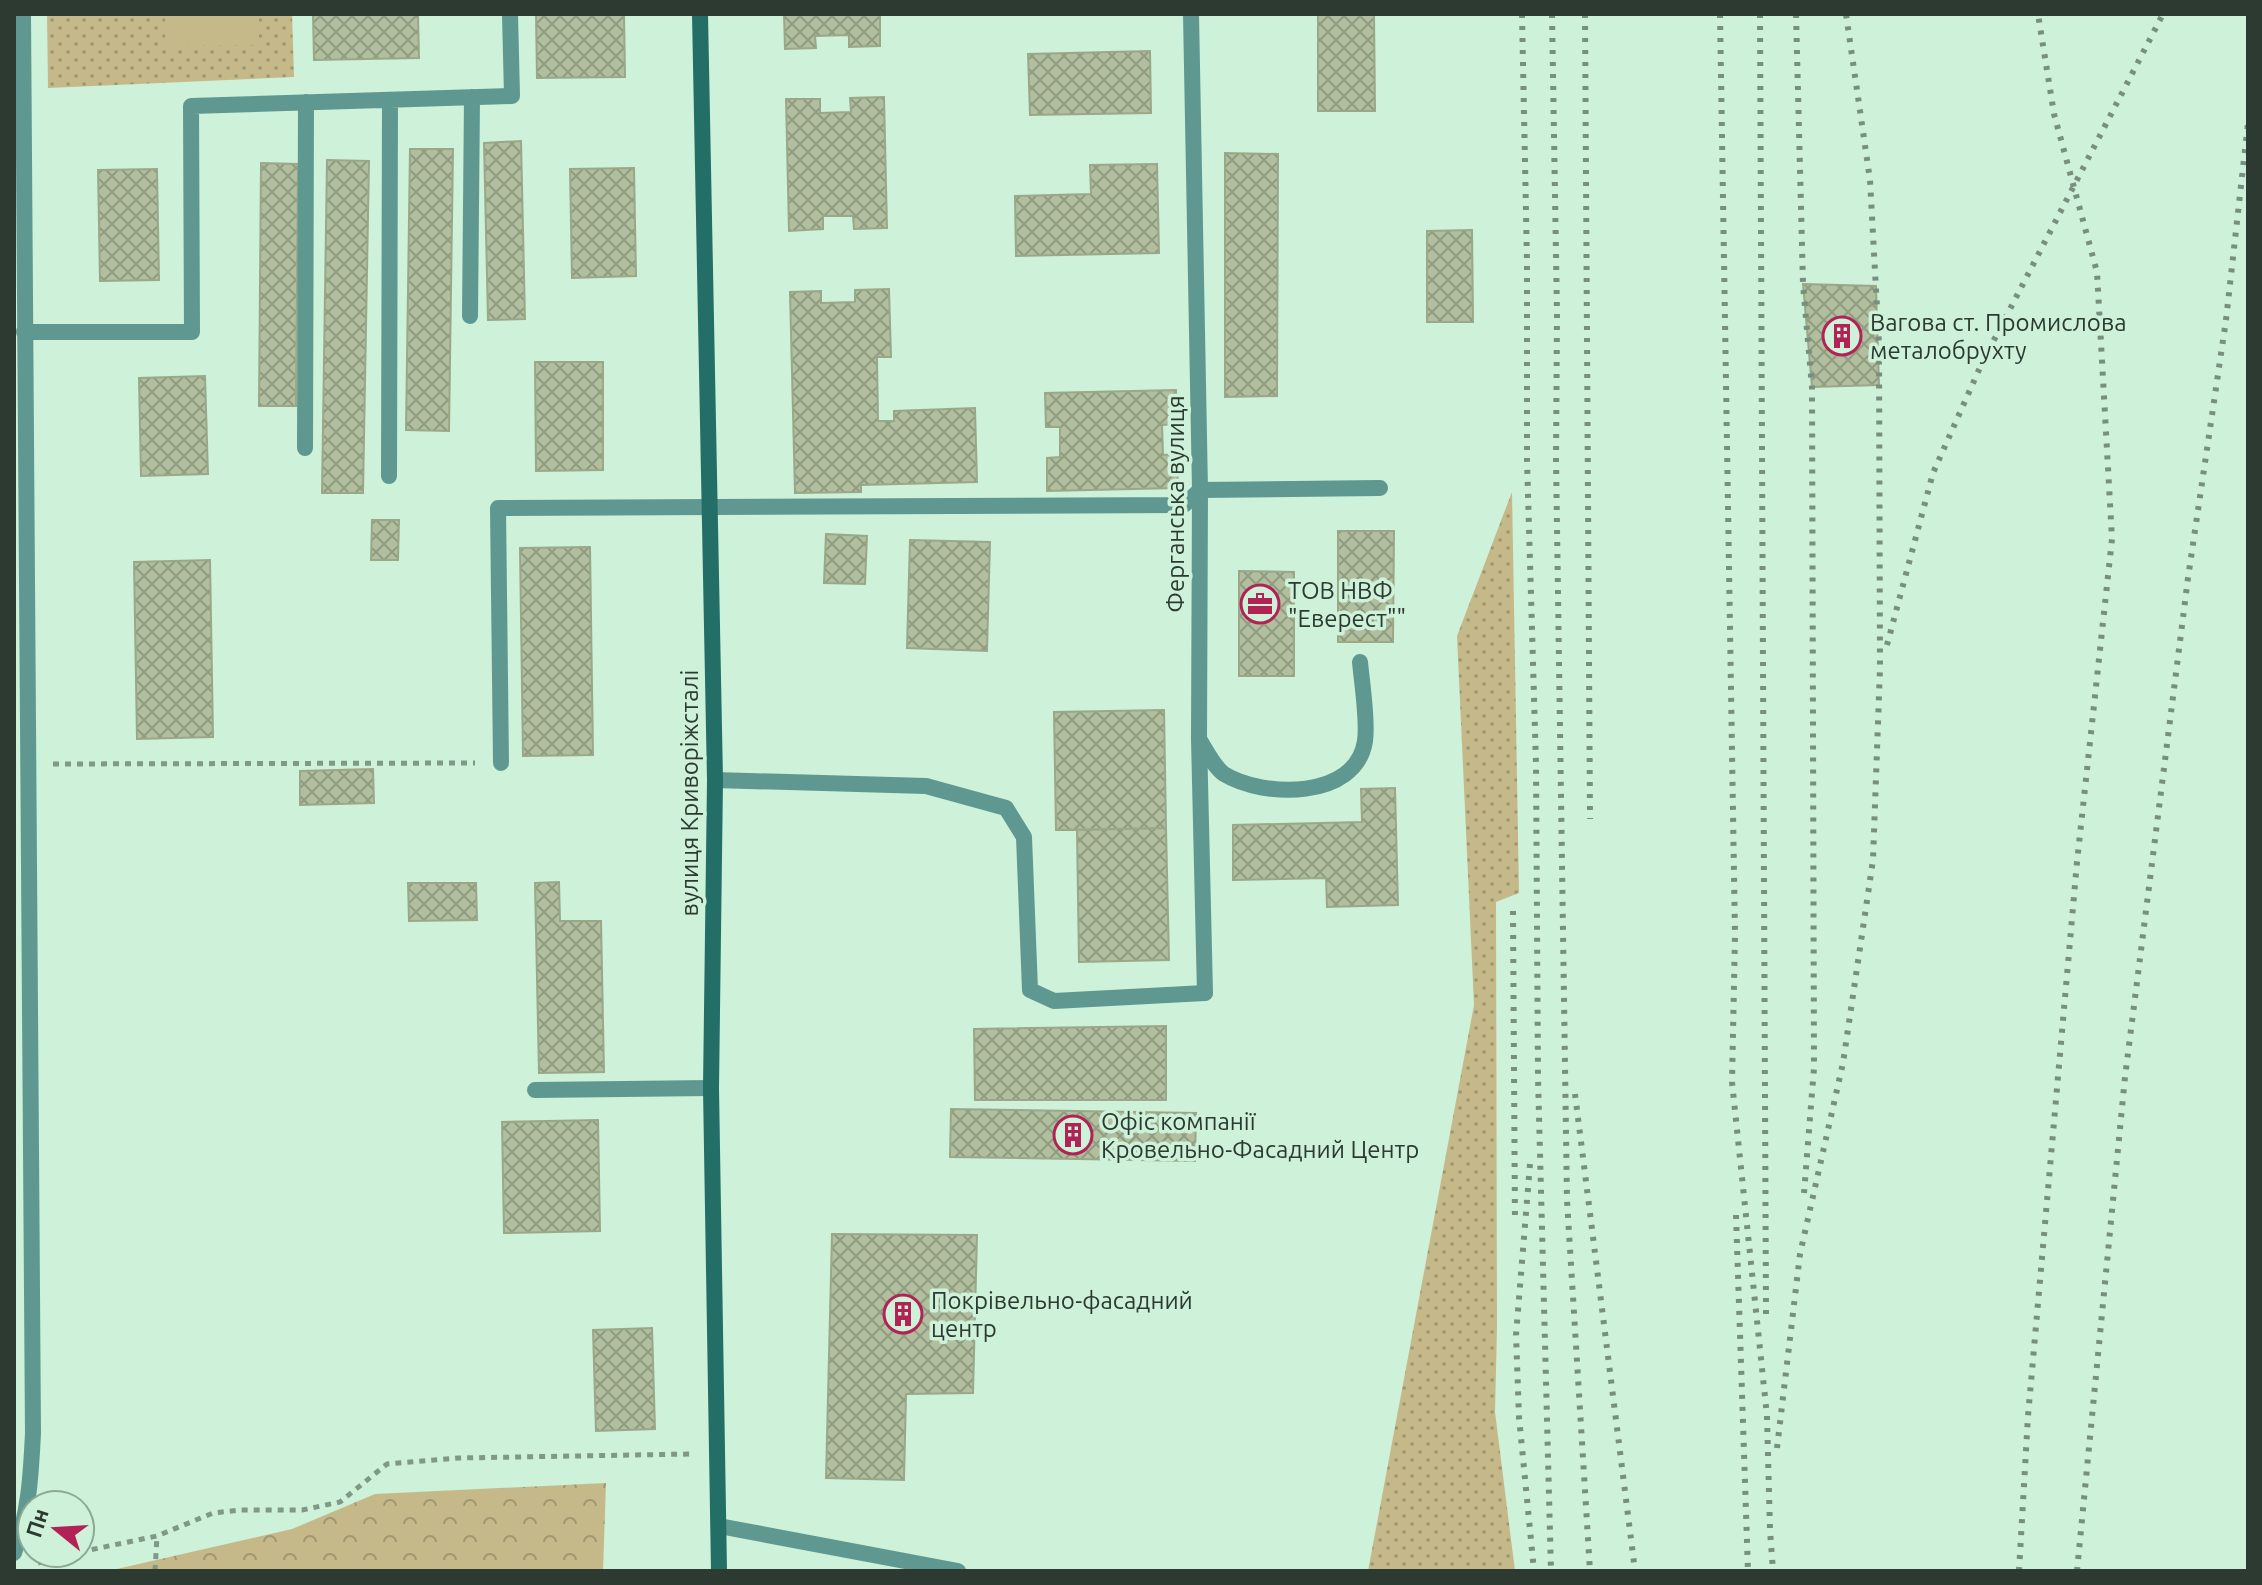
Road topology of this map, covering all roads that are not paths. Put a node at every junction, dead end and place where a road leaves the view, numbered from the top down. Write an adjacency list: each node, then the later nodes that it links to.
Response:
1 (23, 14): 9 (street)
2 (510, 14): 5 (street)
3 (700, 14): 14 (main road, вулиця Криворіжсталі)
4 (1191, 14): 13 (street, Ферганська вулиця)
5 (472, 97): 6 (street); 8 (street)
6 (390, 100): 7 (street); 11 (street)
7 (306, 102): 9 (street); 10 (street)
8 (470, 316)
9 (24, 332): 22 (street)
10 (305, 448)
11 (389, 476)
12 (1380, 488): 13 (street)
13 (1200, 490): 14 (street); 16 (street, Ферганська вулиця)
14 (709, 506): 17 (street); 18 (main road, вулиця Криворіжсталі)
15 (1360, 662): 16 (street)
16 (1199, 739): 18 (street, Ферганська вулиця)
17 (501, 763)
18 (715, 780): 19 (main road, вулиця Криворіжсталі)
19 (711, 1088): 20 (street); 21 (main road, вулиця Криворіжсталі)
20 (535, 1090)
21 (719, 1526): 23 (main road, вулиця Криворіжсталі); 24 (street)
22 (14, 1553)
23 (719, 1571)
24 (958, 1571)

